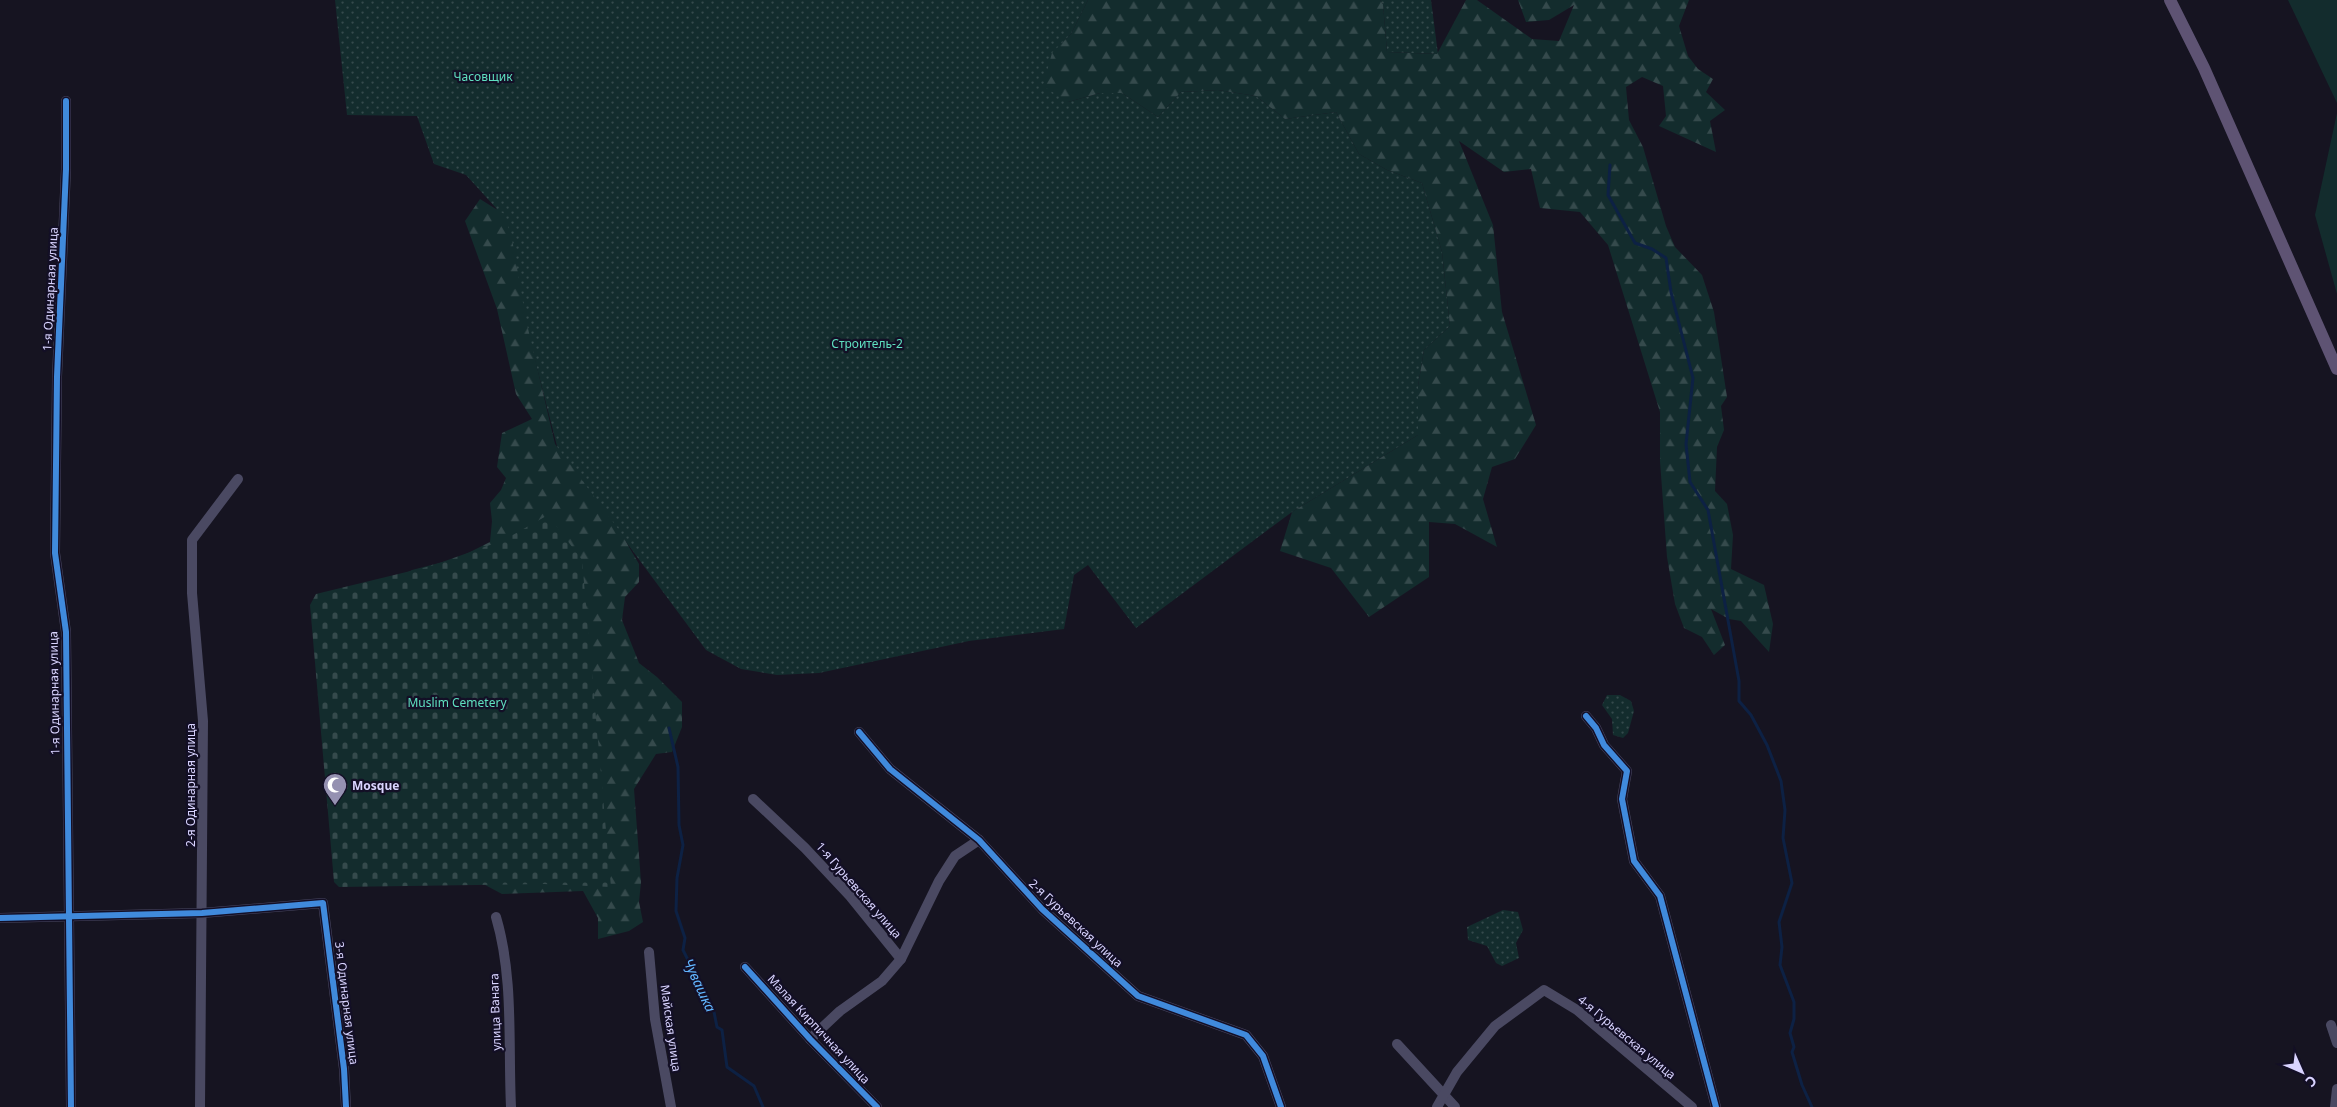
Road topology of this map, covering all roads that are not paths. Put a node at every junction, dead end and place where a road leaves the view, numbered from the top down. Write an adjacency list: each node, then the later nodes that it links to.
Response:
1 (2170, 0): 3 (main road)
2 (66, 100): 10 (street, 1-я Одинарная улица)
3 (2337, 369)
4 (238, 479): 9 (street, 2-я Одинарная улица)
5 (1586, 716): 32 (street)
6 (859, 732): 8 (street, 2-я Гурьевская улица)
7 (753, 799): 14 (street, 1-я Гурьевская улица)
8 (979, 840): 14 (street); 28 (street, 2-я Гурьевская улица)
9 (202, 912): 10 (street); 23 (street, 2-я Одинарная улица); 24 (street, 3-я Одинарная улица)
10 (68, 914): 12 (street); 22 (street, 1-я Одинарная улица)
11 (496, 917): 25 (street, улица Ванага)
12 (0, 918)
13 (649, 952): 26 (street, Майская улица)
14 (901, 958): 17 (street)
15 (745, 967): 17 (street, Малая Кирпичная улица)
16 (2331, 1025): 18 (street)
17 (810, 1039): 27 (street, Малая Кирпичная улица)
18 (2337, 1043)
19 (1396, 1044): 21 (street)
20 (2337, 1089): 33 (street)
21 (1443, 1094): 29 (street); 30 (street); 31 (street, 4-я Гурьевская улица)
22 (71, 1107)
23 (200, 1107)
24 (346, 1107)
25 (510, 1107)
26 (671, 1107)
27 (877, 1107)
28 (1280, 1107)
29 (1437, 1107)
30 (1455, 1107)
31 (1692, 1107)
32 (1716, 1107)
33 (2336, 1107)

